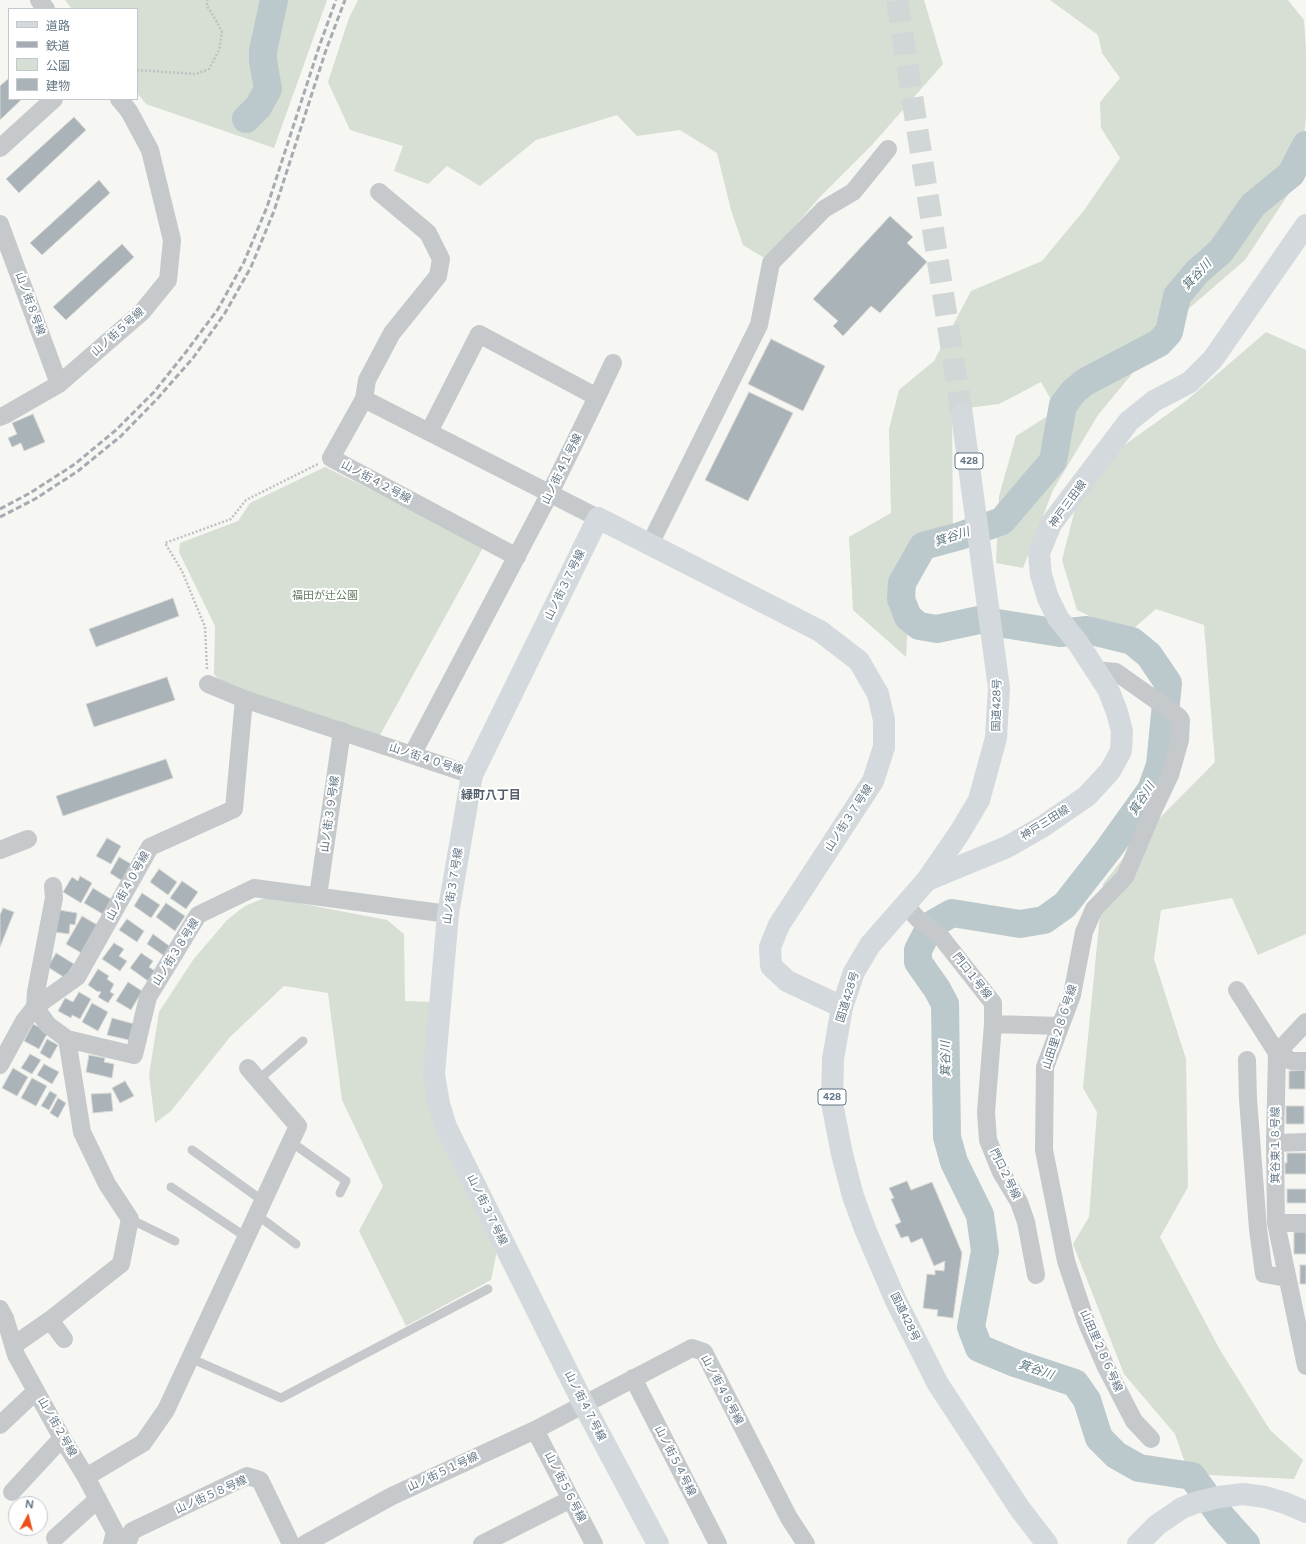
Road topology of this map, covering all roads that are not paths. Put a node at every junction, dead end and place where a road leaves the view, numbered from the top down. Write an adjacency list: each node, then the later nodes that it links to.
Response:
1 (39, 0): 2 (street)
2 (45, 8)
3 (53, 100): 5 (street)
4 (120, 100): 11 (street, 山ノ街５号線)
5 (0, 148)
6 (888, 149): 19 (street)
7 (379, 192): 13 (street)
8 (0, 224): 11 (street, 山ノ街８号線)
9 (1306, 225): 21 (main road, 神戸三田線)
10 (614, 363): 12 (street, 山ノ街４１号線)
11 (59, 384): 15 (street, 山ノ街５号線)
12 (597, 397): 16 (street); 17 (street, 山ノ街４１号線)
13 (364, 399): 16 (street); 20 (street, 山ノ街４２号線)
14 (962, 415): 29 (main road, 国道428号 / 428)
15 (0, 417)
16 (429, 432): 17 (street)
17 (550, 493): 18 (street, 山ノ街３７号線); 20 (street, 山ノ街４１号線)
18 (598, 518): 19 (main road, 山ノ街３７号線); 26 (main road, 山ノ街３７号線)
19 (650, 544): 36 (main road, 山ノ街３７号線)
20 (517, 556): 25 (street, 山ノ街４１号線)
21 (1096, 670): 29 (main road, 神戸三田線); 39 (street, 山田里２８６号線)
22 (208, 684): 23 (street, 山ノ街４０号線)
23 (244, 699): 24 (street, 山ノ街４０号線); 35 (street, 山ノ街４０号線)
24 (342, 732): 25 (street, 山ノ街４０号線); 31 (street, 山ノ街３９号線)
25 (412, 755): 26 (street, 山ノ街４０号線)
26 (472, 775): 33 (main road, 山ノ街３７号線)
27 (28, 839): 28 (street)
28 (0, 850)
29 (927, 880): 32 (main road, 国道428号 / 428)
30 (53, 886): 35 (street)
31 (318, 896): 33 (street, 山ノ街３８号線); 40 (street, 山ノ街３８号線)
32 (912, 912): 36 (main road, 国道428号 / 428); 38 (street, 門口１号線)
33 (448, 914): 60 (main road, 山ノ街３７号線)
34 (1237, 990): 42 (street)
35 (35, 1006): 40 (street, 山ノ街３８号線); 45 (street, 山ノ街４０号線)
36 (842, 1007): 93 (main road, 国道428号 / 428)
37 (1306, 1022): 42 (street)
38 (993, 1024): 39 (street); 61 (street, 門口２号線)
39 (1060, 1026): 77 (street, 山田里２８６号線)
40 (67, 1039): 54 (street)
41 (302, 1041): 46 (lane)
42 (1278, 1052): 44 (street); 49 (street, 箕谷東１８号線)
43 (1247, 1060): 62 (street, 箕谷東１８号線)
44 (1306, 1061)
45 (0, 1065)
46 (253, 1074): 47 (street)
47 (291, 1142): 52 (lane); 53 (street)
48 (1306, 1142): 49 (street)
49 (1275, 1143): 55 (street, 箕谷東１８号線)
50 (192, 1150): 53 (lane)
51 (171, 1187): 57 (lane)
52 (340, 1193)
53 (260, 1208): 57 (street); 59 (lane)
54 (130, 1219): 58 (lane); 66 (street)
55 (1276, 1223): 56 (street); 62 (street, 箕谷東１８号線)
56 (1306, 1223)
57 (246, 1237): 69 (street)
58 (175, 1241)
59 (296, 1244)
60 (515, 1266): 73 (main road, 山ノ街４７号線)
61 (1036, 1275)
62 (1288, 1278): 64 (street, 箕谷東１８号線)
63 (488, 1289): 69 (lane)
64 (1299, 1302): 70 (street, 箕谷東１８号線)
65 (2, 1317): 68 (street, 山ノ街２号線)
66 (50, 1320): 67 (street); 68 (street)
67 (64, 1338)
68 (14, 1345): 72 (street, 山ノ街２号線)
69 (190, 1358): 78 (street)
70 (1306, 1366)
71 (633, 1378): 73 (street, 山ノ街４８号線); 91 (street, 山ノ街５４号線); 92 (street, 山ノ街４８号線)
72 (36, 1391): 74 (street); 76 (street, 山ノ街２号線)
73 (584, 1405): 75 (street, 山ノ街５１号線); 90 (main road, 山ノ街４７号線)
74 (0, 1424)
75 (535, 1430): 81 (street, 山ノ街５６号線); 87 (street, 山ノ街５１号線)
76 (62, 1438): 78 (street, 山ノ街２号線); 79 (street)
77 (1151, 1439)
78 (86, 1477): 80 (street, 山ノ街２号線)
79 (12, 1492)
80 (98, 1499): 83 (street); 85 (street, 山ノ街２号線)
81 (571, 1499): 88 (street); 89 (street, 山ノ街５６号線)
82 (1306, 1512): 84 (main road)
83 (55, 1538)
84 (1142, 1540)
85 (120, 1543): 86 (street, 山ノ街５８号線)
86 (291, 1544)
87 (305, 1544)
88 (482, 1544)
89 (594, 1544)
90 (658, 1544)
91 (718, 1544)
92 (806, 1544)
93 (1047, 1544)

